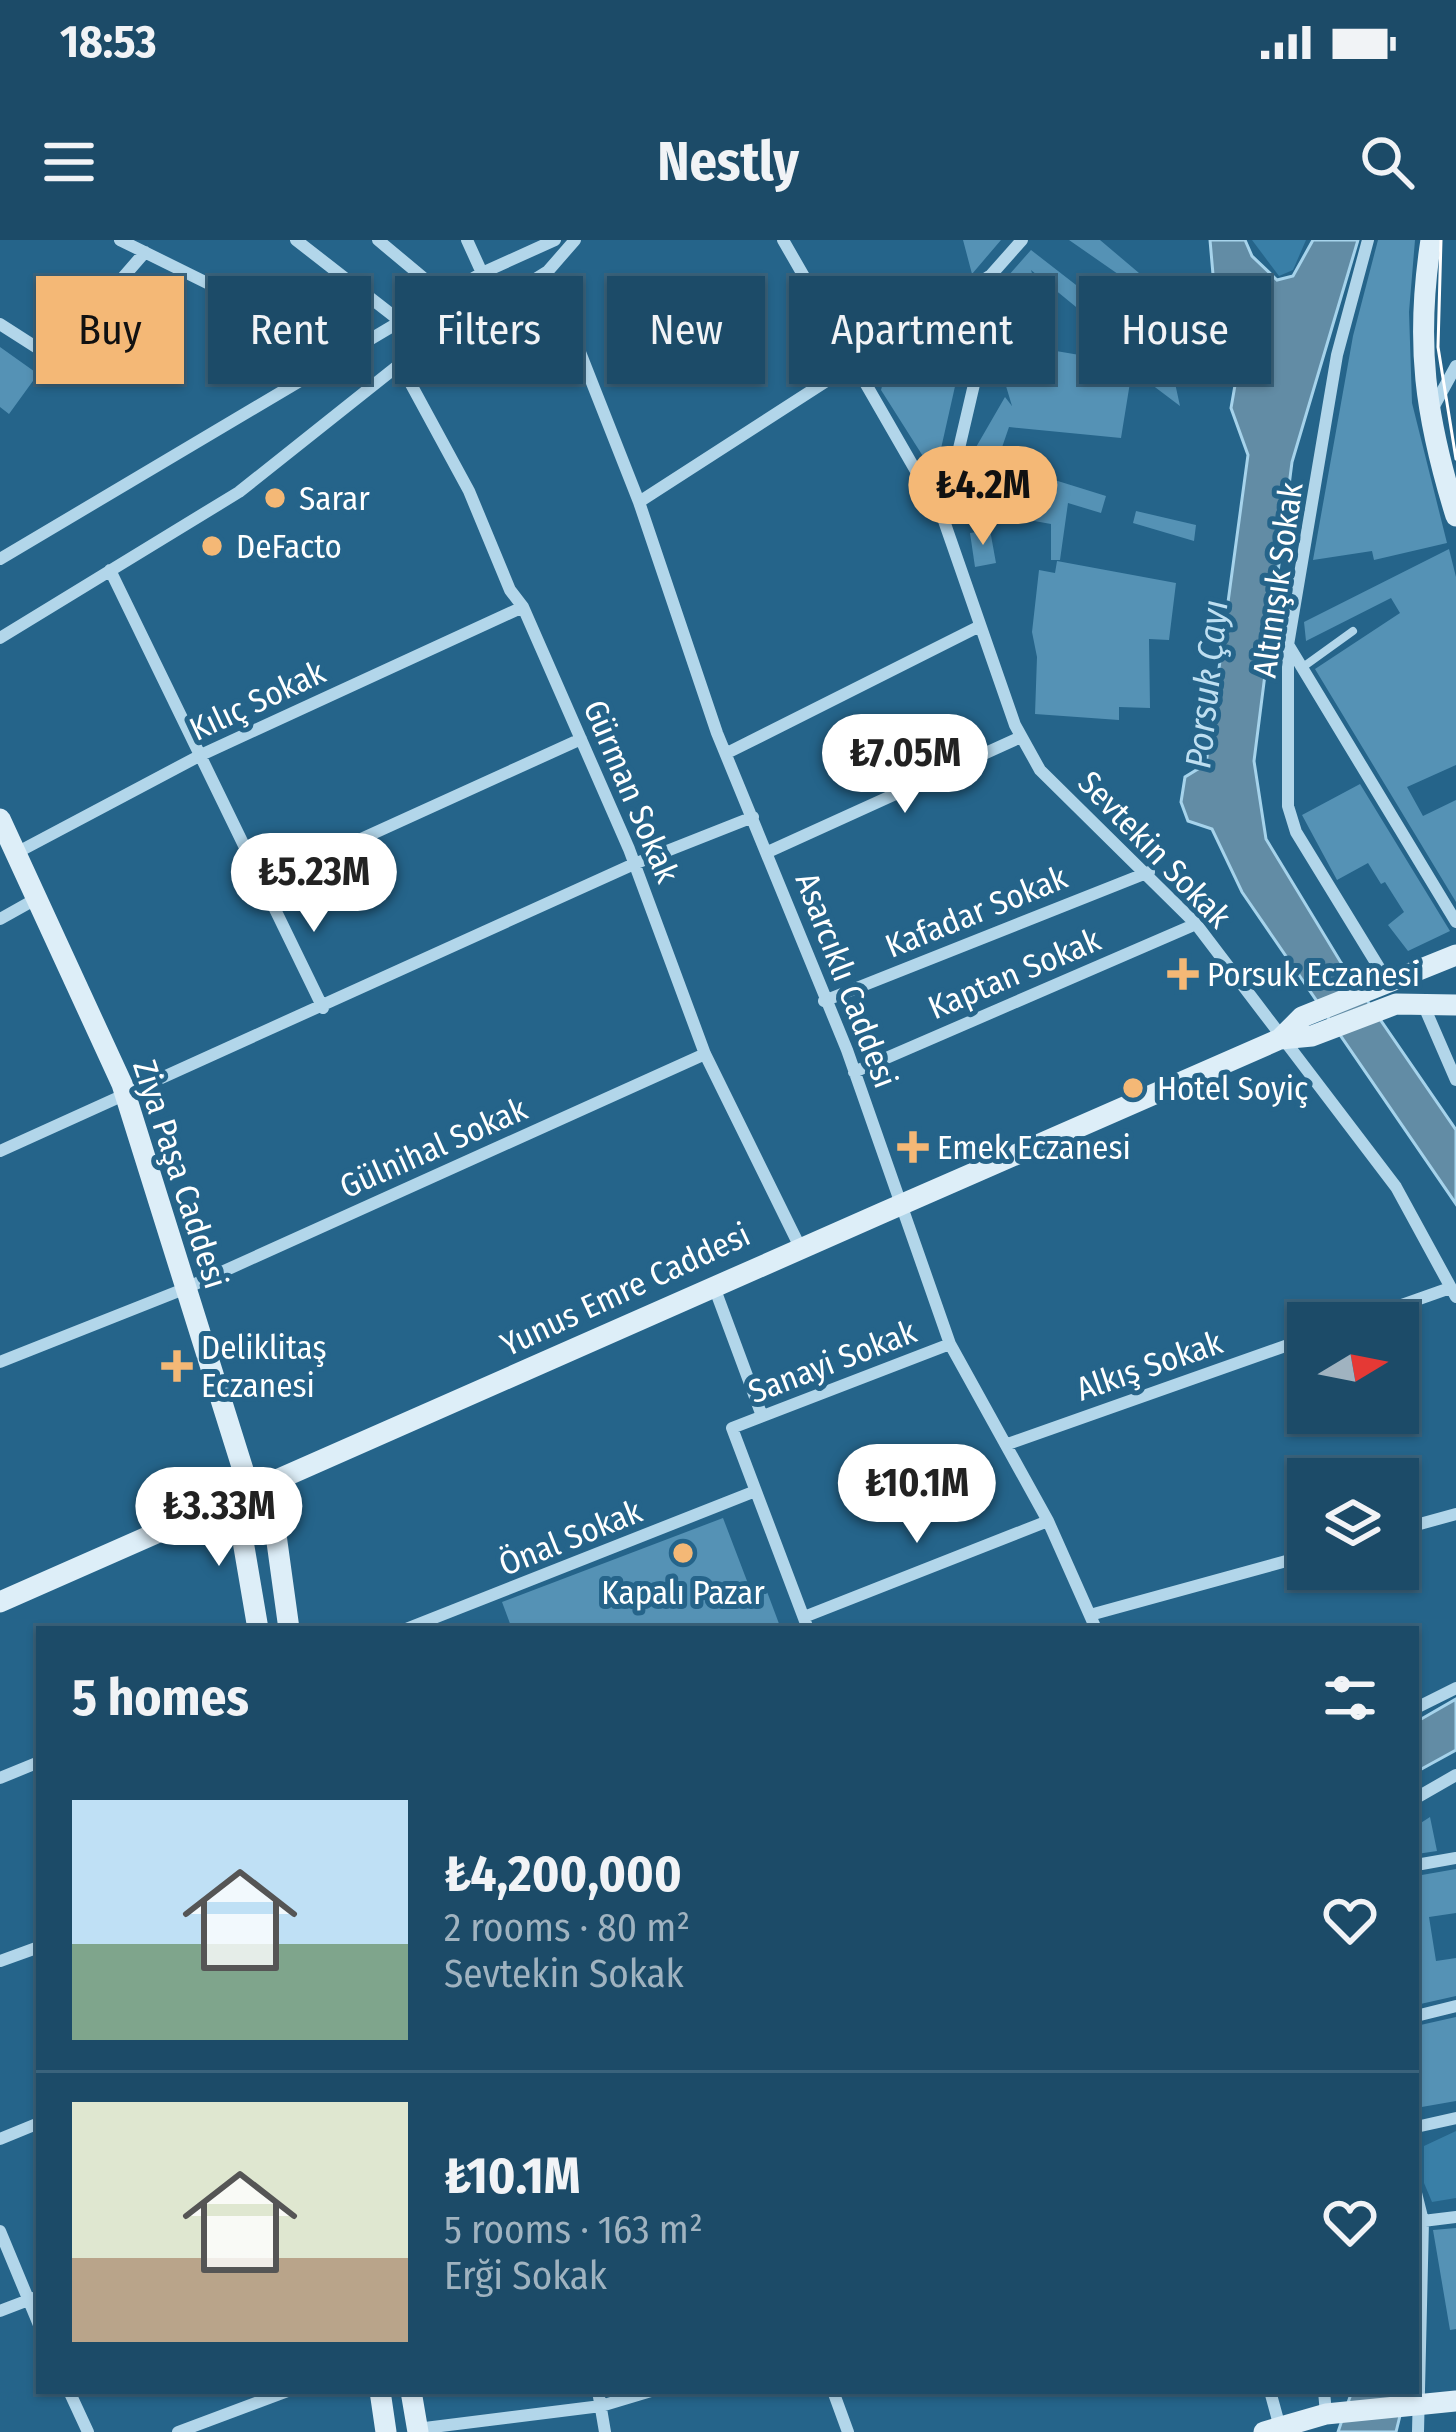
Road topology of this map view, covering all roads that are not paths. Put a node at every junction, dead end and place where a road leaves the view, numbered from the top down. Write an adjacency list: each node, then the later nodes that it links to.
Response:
1 (120, 240): 11 (street)
2 (296, 240): 20 (street)
3 (379, 240): 14 (street)
4 (467, 240): 13 (street)
5 (555, 240): 13 (street)
6 (575, 240): 12 (street)
7 (783, 240): 17 (street, Sevtekin Sokak)
8 (1022, 240): 18 (street)
9 (1368, 240): 39 (street, Altınışık Sokak)
10 (1431, 240): 29 (main road)
11 (145, 252): 19 (street); 21 (street)
12 (548, 271): 16 (street); 30 (street, Asarcıklı Caddesi)
13 (482, 273): 15 (street)
14 (421, 276)
15 (477, 276)
16 (540, 276)
17 (803, 276)
18 (989, 276)
19 (208, 283)
20 (395, 317)
21 (0, 324)
22 (1456, 366): 29 (street)
23 (395, 368): 34 (street)
24 (293, 384): 33 (street)
25 (411, 384): 35 (street, Gürman Sokak)
26 (819, 384): 30 (street)
27 (865, 384): 32 (street, Sevtekin Sokak)
28 (974, 384): 32 (street)
29 (1432, 429): 31 (main road)
30 (639, 502): 43 (street, Asarcıklı Caddesi)
31 (1456, 515)
32 (943, 518): 36 (street, Sevtekin Sokak)
33 (0, 559)
34 (110, 570): 38 (street); 44 (street)
35 (523, 607): 42 (street, Gürman Sokak); 44 (street, Kılıç Sokak)
36 (978, 627): 41 (street, Sevtekin Sokak); 43 (street)
37 (1353, 631): 40 (lane)
38 (0, 638)
39 (1288, 645): 40 (street); 59 (street, Altınışık Sokak)
40 (1301, 668): 54 (street)
41 (1021, 737): 47 (street); 50 (street, Sevtekin Sokak)
42 (581, 739): 49 (street, Gürman Sokak); 51 (street)
43 (727, 753): 45 (street, Asarcıklı Caddesi)
44 (201, 755): 48 (street, Kılıç Sokak); 51 (street)
45 (753, 817): 47 (street, Asarcıklı Caddesi); 49 (street)
46 (0, 819): 48 (main road, Ziya Paşa Caddesi)
47 (770, 851): 60 (street, Asarcıklı Caddesi)
48 (18, 852): 52 (main road, Ziya Paşa Caddesi)
49 (634, 864): 63 (street); 65 (street, Gürman Sokak)
50 (1149, 872): 55 (street, Sevtekin Sokak); 60 (street, Kafadar Sokak)
51 (262, 884): 63 (street)
52 (34, 900): 53 (street); 68 (main road, Ziya Paşa Caddesi)
53 (0, 919)
54 (1456, 922)
55 (1196, 924): 64 (street, Sevtekin Sokak); 66 (street, Kaptan Sokak)
56 (1456, 955): 57 (main road, Yunus Emre Caddesi)
57 (1421, 971): 58 (main road, Yunus Emre Caddesi); 59 (main road, Yunus Emre Caddesi)
58 (1456, 973)
59 (1386, 979): 64 (main road, Yunus Emre Caddesi)
60 (824, 1001): 66 (street, Asarcıklı Caddesi)
61 (1423, 1004): 62 (main road, Yunus Emre Caddesi); 64 (main road, Yunus Emre Caddesi); 67 (street)
62 (1456, 1005)
63 (323, 1008): 68 (street)
64 (1280, 1039): 70 (main road, Yunus Emre Caddesi); 74 (street, Sevtekin Sokak)
65 (705, 1054): 71 (street, Gürman Sokak); 73 (street, Gülnihal Sokak)
66 (854, 1072): 70 (street, Asarcıklı Caddesi)
67 (1456, 1080)
68 (126, 1097): 69 (street); 73 (main road, Ziya Paşa Caddesi)
69 (0, 1150)
70 (899, 1206): 71 (main road, Yunus Emre Caddesi); 76 (street, Asarcıklı Caddesi)
71 (799, 1245): 72 (main road, Yunus Emre Caddesi)
72 (713, 1283): 79 (street); 81 (main road, Yunus Emre Caddesi)
73 (184, 1289): 78 (street, Gülnihal Sokak); 81 (main road, Ziya Paşa Caddesi)
74 (1453, 1292): 75 (street)
75 (1419, 1302)
76 (950, 1344): 79 (street, Sanayi Sokak); 80 (street, Asarcıklı Caddesi)
77 (1287, 1345): 80 (street, Alkış Sokak)
78 (0, 1362)
79 (762, 1416): 82 (street, Sanayi Sokak)
80 (1008, 1444): 84 (street, Asarcıklı Caddesi)
81 (252, 1492): 87 (main road, Yunus Emre Caddesi); 91 (main road, Ziya Paşa Caddesi); 92 (main road, Ziya Paşa Caddesi)
82 (754, 1492): 89 (street, Önal Sokak); 90 (street, Sanayi Sokak)
83 (1456, 1514): 85 (street)
84 (1048, 1521): 88 (street, Asarcıklı Caddesi); 90 (street)
85 (1419, 1524)
86 (1287, 1562): 88 (street)
87 (0, 1602)
88 (1093, 1622)
89 (444, 1623)
90 (806, 1623)
91 (257, 1626)
92 (288, 1626)
93 (1456, 1688): 94 (street)
94 (1419, 1706)
95 (36, 1763): 97 (street)
96 (1456, 1775): 98 (street)
97 (0, 1778)
98 (1419, 1796)
99 (1456, 1858): 100 (street)
100 (1419, 1864)
101 (36, 1948): 102 (street)
102 (0, 1961)
103 (1456, 2006): 104 (street)
104 (1419, 2015)
105 (1456, 2118): 107 (street)
106 (36, 2124): 108 (street)
107 (1419, 2126)
108 (0, 2139)
109 (1419, 2204): 111 (street)
110 (1456, 2217): 111 (street)
111 (1424, 2222): 124 (street)
112 (0, 2231): 113 (street)
113 (33, 2298): 114 (street)
114 (0, 2311)
115 (70, 2394): 129 (street)
116 (280, 2394): 130 (street)
117 (380, 2394): 131 (main road)
118 (412, 2394): 127 (main road)
119 (834, 2394): 133 (street)
120 (1270, 2394): 128 (street)
121 (1324, 2394): 125 (street)
122 (600, 2398): 126 (street); 132 (street)
123 (1456, 2401): 124 (main road)
124 (1419, 2407): 125 (main road); 134 (street)
125 (1326, 2414): 128 (main road)
126 (504, 2425): 127 (street)
127 (418, 2430)
128 (1275, 2430)
129 (88, 2432)
130 (178, 2432)
131 (386, 2432)
132 (605, 2432)
133 (848, 2432)
134 (1418, 2432)

